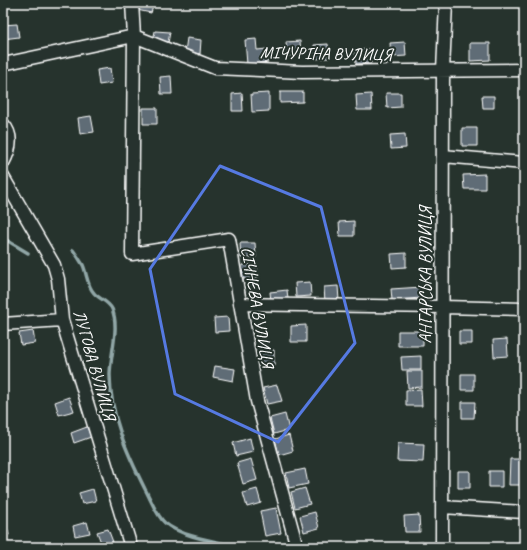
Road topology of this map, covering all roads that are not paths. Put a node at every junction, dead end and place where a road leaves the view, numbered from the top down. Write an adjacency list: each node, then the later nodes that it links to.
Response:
1 (132, 3): 3 (street)
2 (446, 3): 6 (street, АНГАРСЬКА ВУЛИЦЯ)
3 (134, 36): 4 (street); 6 (street, МІЧУРІНА ВУЛИЦЯ); 12 (street, СІЧНЕВА ВУЛИЦЯ)
4 (3, 64)
5 (524, 70): 6 (street, МІЧУРІНА ВУЛИЦЯ)
6 (443, 71): 8 (street, АНГАРСЬКА ВУЛИЦЯ)
7 (3, 124): 9 (street)
8 (443, 156): 10 (street); 13 (street, АНГАРСЬКА ВУЛИЦЯ)
9 (3, 163)
10 (524, 163)
11 (3, 177): 15 (street, ЛУГОВА ВУЛИЦЯ)
12 (240, 304): 13 (street); 20 (street, СІЧНЕВА ВУЛИЦЯ)
13 (442, 307): 14 (street); 17 (street, АНГАРСЬКА ВУЛИЦЯ)
14 (524, 309)
15 (62, 320): 16 (street); 19 (street, ЛУГОВА ВУЛИЦЯ)
16 (3, 324)
17 (442, 507): 18 (street); 21 (street, АНГАРСЬКА ВУЛИЦЯ)
18 (524, 512)
19 (131, 547)
20 (297, 547)
21 (442, 547)

